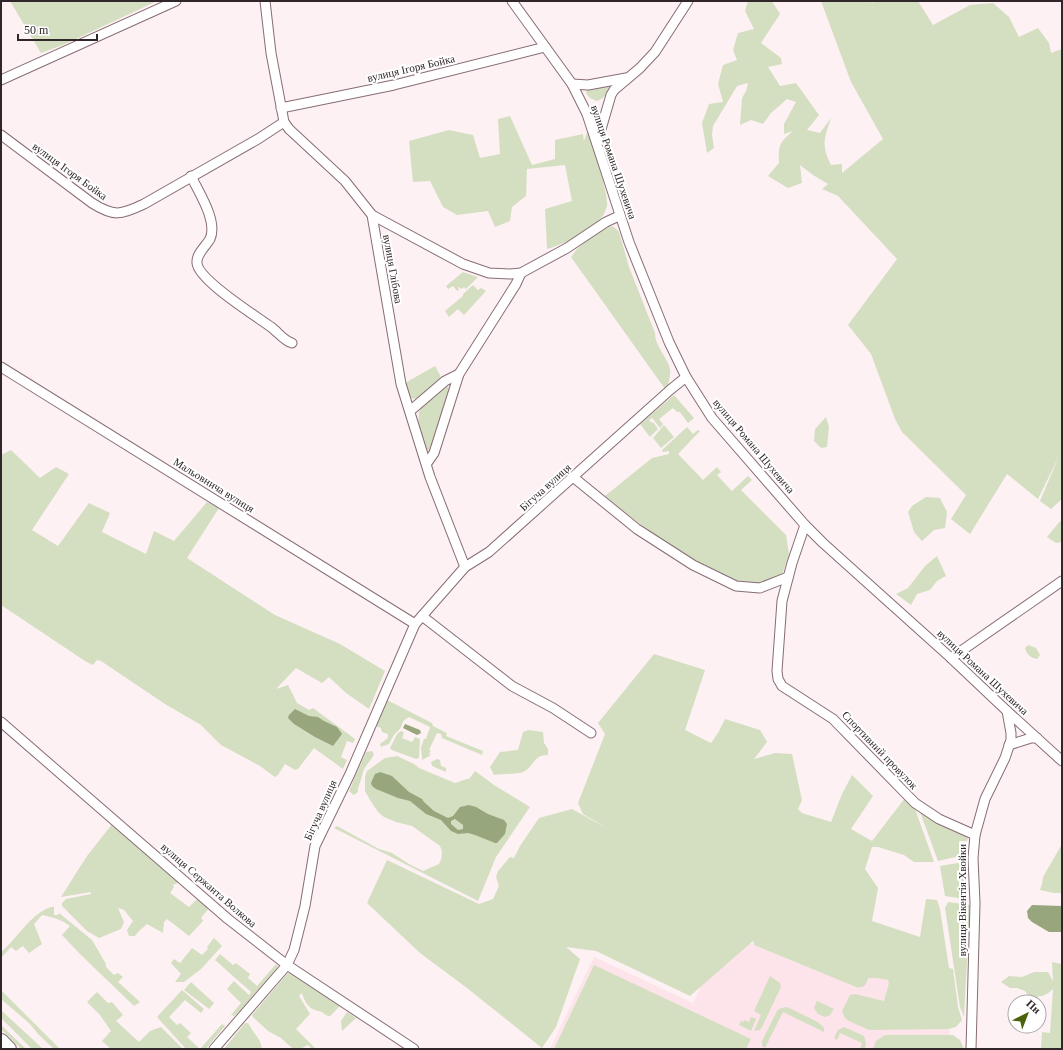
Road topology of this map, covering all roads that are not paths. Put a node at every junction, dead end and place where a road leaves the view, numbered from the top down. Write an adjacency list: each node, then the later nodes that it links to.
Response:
1 (176, 1): 7 (street)
2 (265, 1): 9 (street, вулиця Глібова)
3 (512, 1): 5 (street, вулиця Романа Шухевича)
4 (688, 1): 6 (street)
5 (545, 47): 8 (street, вулиця Романа Шухевича); 9 (street, вулиця Ігоря Бойка)
6 (626, 78): 8 (street); 12 (street)
7 (1, 80)
8 (572, 84): 12 (street, вулиця Романа Шухевича)
9 (281, 108): 10 (street, вулиця Глібова)
10 (284, 122): 13 (street, вулиця Ігоря Бойка); 14 (street, вулиця Глібова)
11 (1, 135): 13 (street, вулиця Ігоря Бойка)
12 (597, 143): 15 (street, вулиця Романа Шухевича)
13 (191, 176): 17 (street)
14 (372, 215): 16 (street); 21 (street, вулиця Глібова)
15 (619, 216): 16 (street); 20 (street, вулиця Романа Шухевича)
16 (521, 273): 19 (street)
17 (292, 343)
18 (1, 367): 29 (street, Мальовнича вулиця)
19 (460, 374): 21 (street); 22 (street)
20 (686, 377): 23 (street, Бігуча вулиця); 24 (street, вулиця Романа Шухевича)
21 (410, 411): 22 (street, вулиця Глібова)
22 (427, 464): 25 (street, вулиця Глібова)
23 (573, 477): 25 (street, Бігуча вулиця); 26 (street)
24 (805, 525): 26 (street, Спортивний провулок); 30 (street, вулиця Романа Шухевича)
25 (465, 567): 28 (street, Бігуча вулиця)
26 (788, 577): 37 (street, Спортивний провулок)
27 (1062, 581): 30 (street)
28 (422, 616): 29 (street, Бігуча вулиця); 33 (street)
29 (414, 624): 38 (street, Бігуча вулиця)
30 (951, 658): 31 (street, вулиця Романа Шухевича)
31 (1007, 711): 34 (street, вулиця Романа Шухевича); 35 (street, вулиця Вікентія Хвойки)
32 (1, 722): 38 (street, вулиця Сержанта Волкова)
33 (591, 733)
34 (1037, 738): 35 (street); 36 (street, вулиця Романа Шухевича)
35 (1009, 745): 37 (street, вулиця Вікентія Хвойки)
36 (1062, 760)
37 (975, 835): 43 (street, вулиця Вікентія Хвойки)
38 (287, 965): 41 (street, Бігуча вулиця); 42 (street, вулиця Сержанта Волкова)
39 (1, 1041): 40 (main road)
40 (9, 1049)
41 (214, 1049)
42 (414, 1049)
43 (971, 1049)

